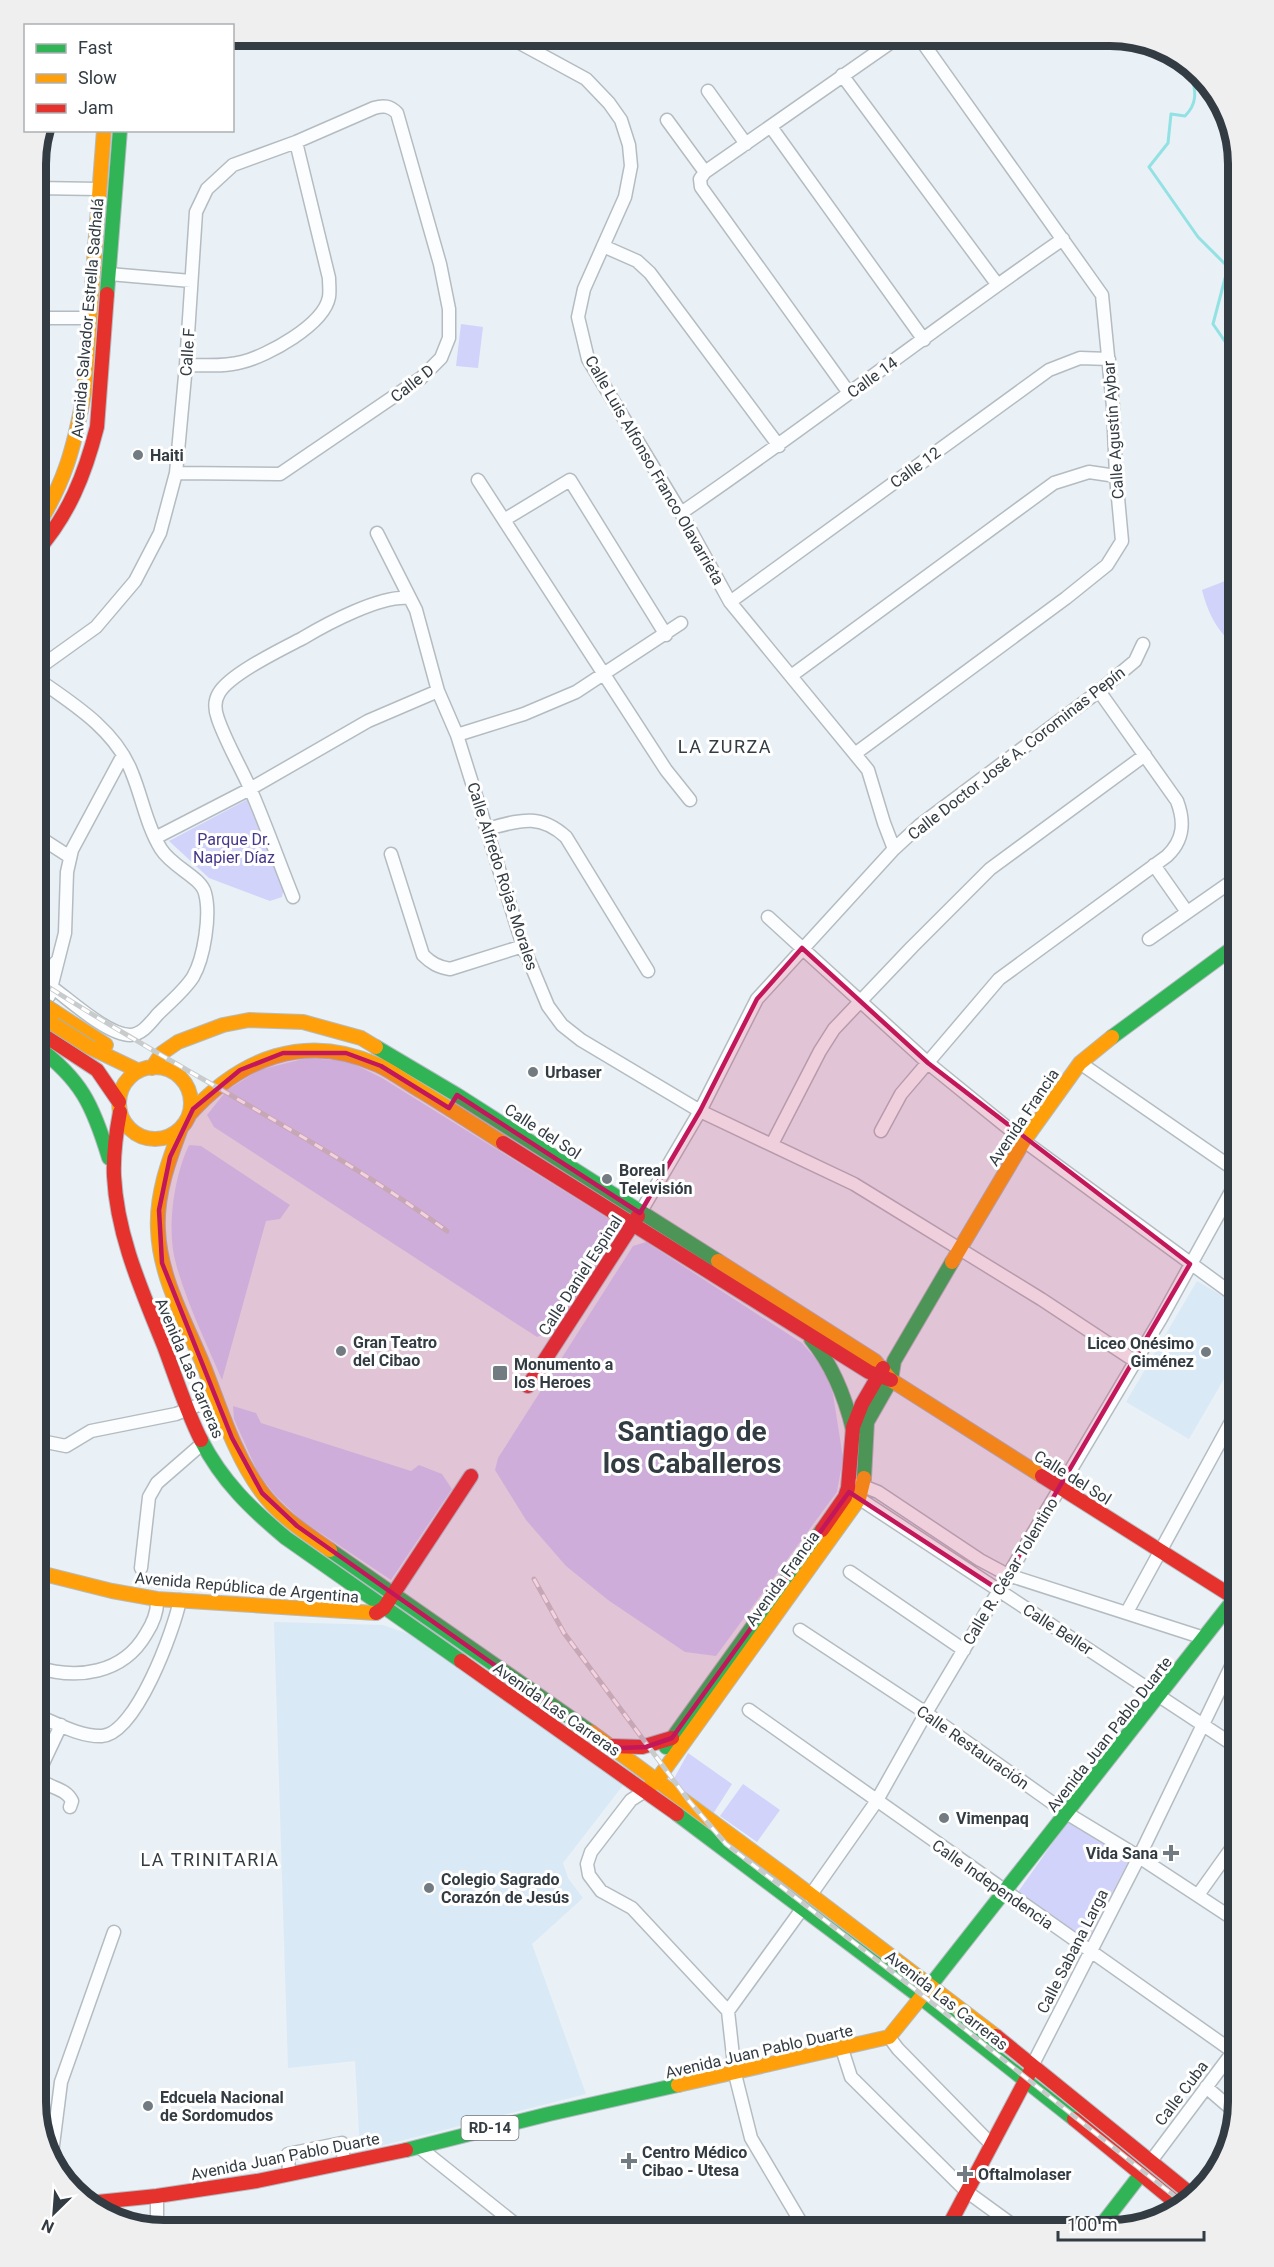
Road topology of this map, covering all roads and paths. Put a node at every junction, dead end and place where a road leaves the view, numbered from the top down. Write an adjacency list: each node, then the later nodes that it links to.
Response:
1 (527, 47): 17 (street, Calle Luis Alfonso Franco Olavarrieta)
2 (884, 47): 4 (street)
3 (926, 47): 16 (street, Calle Agustín Aybar)
4 (842, 75): 8 (street); 20 (street)
5 (708, 91): 12 (street)
6 (391, 108): 11 (street, Calle F); 28 (street, Calle D)
7 (667, 120): 13 (street)
8 (771, 127): 12 (street); 23 (street)
9 (104, 132): 15 (main road, Avenida Salvador Estrella Sadhalá)
10 (120, 132): 18 (main road, Avenida Salvador Estrella Sadhalá)
11 (296, 142): 19 (street, Calle F); 25 (street)
12 (746, 144): 13 (street)
13 (702, 175): 26 (street)
14 (47, 188): 15 (street)
15 (99, 189): 22 (main road, Avenida Salvador Estrella Sadhalá)
16 (1063, 239): 20 (street, Calle 14); 24 (street, Calle Agustín Aybar)
17 (603, 246): 27 (street); 31 (street, Calle Luis Alfonso Franco Olavarrieta)
18 (109, 274): 19 (street); 35 (main road, Avenida Salvador Estrella Sadhalá)
19 (191, 281): 25 (street, Calle F)
20 (997, 284): 23 (street, Calle 14)
21 (47, 318): 22 (street)
22 (90, 318): 32 (main road, Avenida Salvador Estrella Sadhalá)
23 (924, 340): 26 (street, Calle 14)
24 (1108, 359): 29 (street, Calle Agustín Aybar); 39 (street, Calle 12)
25 (186, 365): 28 (street, Calle F)
26 (849, 393): 27 (street, Calle 14)
27 (779, 446): 31 (street, Calle 14)
28 (176, 473): 43 (street, Calle F)
29 (1116, 476): 45 (street); 50 (street, Calle Agustín Aybar)
30 (478, 480): 33 (street)
31 (681, 513): 39 (street, Calle Luis Alfonso Franco Olavarrieta)
32 (47, 514)
33 (504, 520): 41 (street); 44 (street)
34 (378, 533): 38 (street, Calle Alfredo Rojas Morales)
35 (52, 536): 36 (main road, Avenida Salvador Estrella Sadhalá); 37 (main road, Avenida Salvador Estrella Sadhalá)
36 (47, 541)
37 (47, 544)
38 (409, 598): 47 (street, Calle Alfredo Rojas Morales); 53 (street)
39 (730, 602): 45 (street, Calle Luis Alfonso Franco Olavarrieta)
40 (681, 623): 41 (street)
41 (666, 634): 44 (street)
42 (1143, 644): 48 (street, Calle Doctor José A. Corominas Pepín)
43 (47, 662)
44 (604, 673): 49 (street); 54 (street)
45 (791, 676): 50 (street, Calle Luis Alfonso Franco Olavarrieta)
46 (47, 686): 52 (street)
47 (438, 691): 49 (street, Calle Alfredo Rojas Morales); 53 (street)
48 (1099, 691): 51 (street); 58 (street, Calle Doctor José A. Corominas Pepín)
49 (457, 735): 55 (street, Calle Alfredo Rojas Morales)
50 (856, 753): 58 (street, Calle Luis Alfonso Franco Olavarrieta)
51 (1145, 754): 61 (street); 76 (street)
52 (123, 755): 56 (street); 60 (street)
53 (250, 789): 56 (street); 63 (street)
54 (690, 800)
55 (487, 829): 67 (street, Calle Alfredo Rojas Morales); 71 (street)
56 (155, 838): 74 (street)
57 (47, 842): 60 (street)
58 (894, 849): 68 (street, Calle Doctor José A. Corominas Pepín)
59 (391, 854): 67 (street)
60 (70, 857): 70 (street)
61 (1154, 865): 64 (street); 80 (street)
62 (1228, 884): 64 (street)
63 (293, 897)
64 (1187, 912): 66 (street)
65 (768, 917): 68 (street)
66 (1149, 939)
67 (523, 946): 86 (street, Calle Alfredo Rojas Morales)
68 (802, 948): 76 (street); 86 (street, Calle Doctor José A. Corominas Pepín)
69 (1228, 951): 81 (main road, Avenida Francia)
70 (57, 961): 72 (street); 73 (street)
71 (648, 971)
72 (47, 973)
73 (47, 992)
74 (46, 994)
75 (47, 995): 82 (main road, bridge)
76 (861, 1001): 80 (street); 91 (street)
77 (47, 1019): 82 (main road, bridge)
78 (47, 1037): 84 (main road)
79 (47, 1053): 93 (main road)
80 (927, 1063): 89 (street); 90 (street)
81 (1080, 1063): 90 (main road, Avenida Francia); 92 (street)
82 (146, 1069): 83 (main road, Calle del Sol); 84 (main road); 87 (main road)
83 (457, 1095): 85 (main road); 95 (main road, Calle del Sol)
84 (120, 1107): 88 (main road); 93 (main road, Avenida Las Carreras)
85 (449, 1108): 87 (main road, Calle del Sol); 95 (main road, Calle del Sol)
86 (700, 1111): 91 (street, Calle Alfredo Rojas Morales); 95 (street, Calle Doctor José A. Corominas Pepín)
87 (189, 1115): 88 (main road)
88 (181, 1128): 103 (main road, Avenida Las Carreras)
89 (881, 1131)
90 (1024, 1141): 96 (main road, Avenida Francia); 97 (street)
91 (772, 1144): 96 (street, Calle Alfredo Rojas Morales)
92 (1228, 1166)
93 (113, 1172): 104 (main road, Avenida Las Carreras)
94 (1228, 1197): 97 (street, Calle R. César Tolentino)
95 (636, 1219): 99 (main road, Calle del Sol); 101 (main road, Calle del Sol); 102 (main road, Calle Daniel Espinal)
96 (959, 1250): 100 (street, Calle Alfredo Rojas Morales); 101 (main road, Avenida Francia)
97 (1190, 1264): 98 (street); 100 (street, Calle R. César Tolentino)
98 (1228, 1291)
99 (803, 1329): 101 (main road, Calle del Sol); 105 (main road)
100 (1135, 1361): 110 (street, Calle R. César Tolentino)
101 (887, 1372): 105 (main road, Avenida Francia); 110 (main road, Calle del Sol); 111 (main road, Avenida Francia)
102 (528, 1386)
103 (216, 1398): 104 (street); 119 (main road, Avenida Las Carreras)
104 (188, 1410): 107 (street); 108 (main road, Avenida Las Carreras)
105 (853, 1430): 111 (main road, Avenida Francia)
106 (1228, 1440): 112 (street)
107 (46, 1442)
108 (203, 1443): 113 (street); 122 (main road, Avenida Las Carreras)
109 (471, 1476): 119 (main road)
110 (1060, 1488): 112 (main road, Calle del Sol); 116 (street, Calle R. César Tolentino)
111 (855, 1490): 116 (street); 117 (street, Calle Beller); 136 (main road, Avenida Francia); 140 (main road, Avenida Francia)
112 (1161, 1552): 118 (main road, Calle del Sol); 124 (street)
113 (141, 1568)
114 (850, 1572): 127 (street)
115 (46, 1575): 120 (main road, Avenida República de Argentina)
116 (1008, 1575): 117 (street, Calle R. César Tolentino); 124 (street)
117 (999, 1590): 127 (street, Calle R. César Tolentino); 130 (street, Calle Beller)
118 (1228, 1593)
119 (392, 1594): 122 (main road); 138 (main road, Avenida Las Carreras)
120 (157, 1599): 121 (main road, Avenida República de Argentina); 128 (street)
121 (180, 1600): 122 (main road, Avenida República de Argentina); 135 (street)
122 (384, 1608): 142 (main road, Avenida Las Carreras)
123 (1228, 1610): 126 (main road, Avenida Juan Pablo Duarte)
124 (1127, 1612): 126 (street)
125 (800, 1630): 132 (street, Calle Restauración)
126 (1204, 1638): 130 (main road, Avenida Juan Pablo Duarte)
127 (964, 1650): 132 (street, Calle R. César Tolentino)
128 (46, 1670)
129 (1228, 1672): 134 (street, Calle Sabana Larga)
130 (1161, 1695): 134 (street, Calle Beller); 145 (main road, Avenida Juan Pablo Duarte)
131 (749, 1710): 143 (street, Calle Independencia)
132 (926, 1713): 143 (street, Calle R. César Tolentino); 145 (street, Calle Restauración)
133 (46, 1718): 135 (street)
134 (1202, 1724): 137 (street, Calle Beller); 147 (street, Calle Sabana Larga)
135 (61, 1725): 139 (street)
136 (672, 1738): 138 (main road); 140 (main road, Avenida Francia)
137 (1228, 1741)
138 (608, 1745): 140 (main road, Avenida Las Carreras)
139 (46, 1756)
140 (653, 1777): 142 (main road, Avenida Francia); 150 (main road, Avenida Las Carreras)
141 (46, 1784): 144 (street)
142 (642, 1790): 151 (main road, Avenida Las Carreras); 157 (street)
143 (876, 1802): 148 (street, Calle Independencia); 150 (street, Calle R. César Tolentino)
144 (70, 1807)
145 (1068, 1814): 147 (street, Calle Restauración); 148 (main road, Avenida Juan Pablo Duarte)
146 (1228, 1853): 149 (street)
147 (1139, 1857): 149 (street, Calle Restauración); 154 (street, Calle Sabana Larga)
148 (1005, 1892): 154 (street, Calle Independencia); 155 (main road, Avenida Juan Pablo Duarte)
149 (1198, 1895): 152 (street, Calle Restauración)
150 (810, 1896): 155 (main road, Avenida Las Carreras)
151 (802, 1909): 156 (main road, Avenida Las Carreras); 157 (street)
152 (1228, 1915)
153 (114, 1932): 167 (street)
154 (1089, 1951): 159 (street, Calle Independencia); 162 (street, Calle Sabana Larga)
155 (930, 1986): 156 (main road, Avenida Juan Pablo Duarte); 162 (main road, Avenida Las Carreras)
156 (920, 1999): 158 (main road, Avenida Juan Pablo Duarte); 164 (main road, Avenida Las Carreras)
157 (728, 2011): 163 (street)
158 (889, 2037): 160 (main road, Avenida Juan Pablo Duarte / RD-14); 168 (street)
159 (1228, 2045)
160 (842, 2049): 163 (main road, Avenida Juan Pablo Duarte / RD-14); 174 (street)
161 (1228, 2060): 165 (street, Calle Cuba)
162 (1032, 2067): 164 (main road, Calle Sabana Larga); 170 (main road, Avenida Las Carreras)
163 (735, 2074): 169 (main road, Avenida Juan Pablo Duarte / RD-14); 181 (street)
164 (1025, 2081): 168 (main road, Calle Sabana Larga); 173 (main road, Avenida Las Carreras)
165 (1206, 2087): 166 (street); 170 (street, Calle Cuba)
166 (1228, 2106)
167 (53, 2142)
168 (991, 2144): 174 (main road, Calle Sabana Larga)
169 (419, 2146): 171 (main road, Avenida Juan Pablo Duarte / RD-14); 180 (street)
170 (1151, 2161): 175 (main road, Avenida Las Carreras)
171 (344, 2163): 172 (main road, Avenida Juan Pablo Duarte / RD-14); 172 (street)
172 (289, 2174): 176 (main road, Avenida Juan Pablo Duarte / RD-14)
173 (1141, 2174): 177 (main road, Avenida Las Carreras); 184 (main road)
174 (966, 2191): 182 (main road, Calle Sabana Larga); 183 (street)
175 (1187, 2191)
176 (157, 2196): 178 (main road, Avenida Juan Pablo Duarte / RD-14); 179 (street)
177 (1174, 2201)
178 (100, 2202)
179 (157, 2220)
180 (510, 2220)
181 (799, 2220)
182 (952, 2220)
183 (1006, 2220)
184 (1105, 2220)

